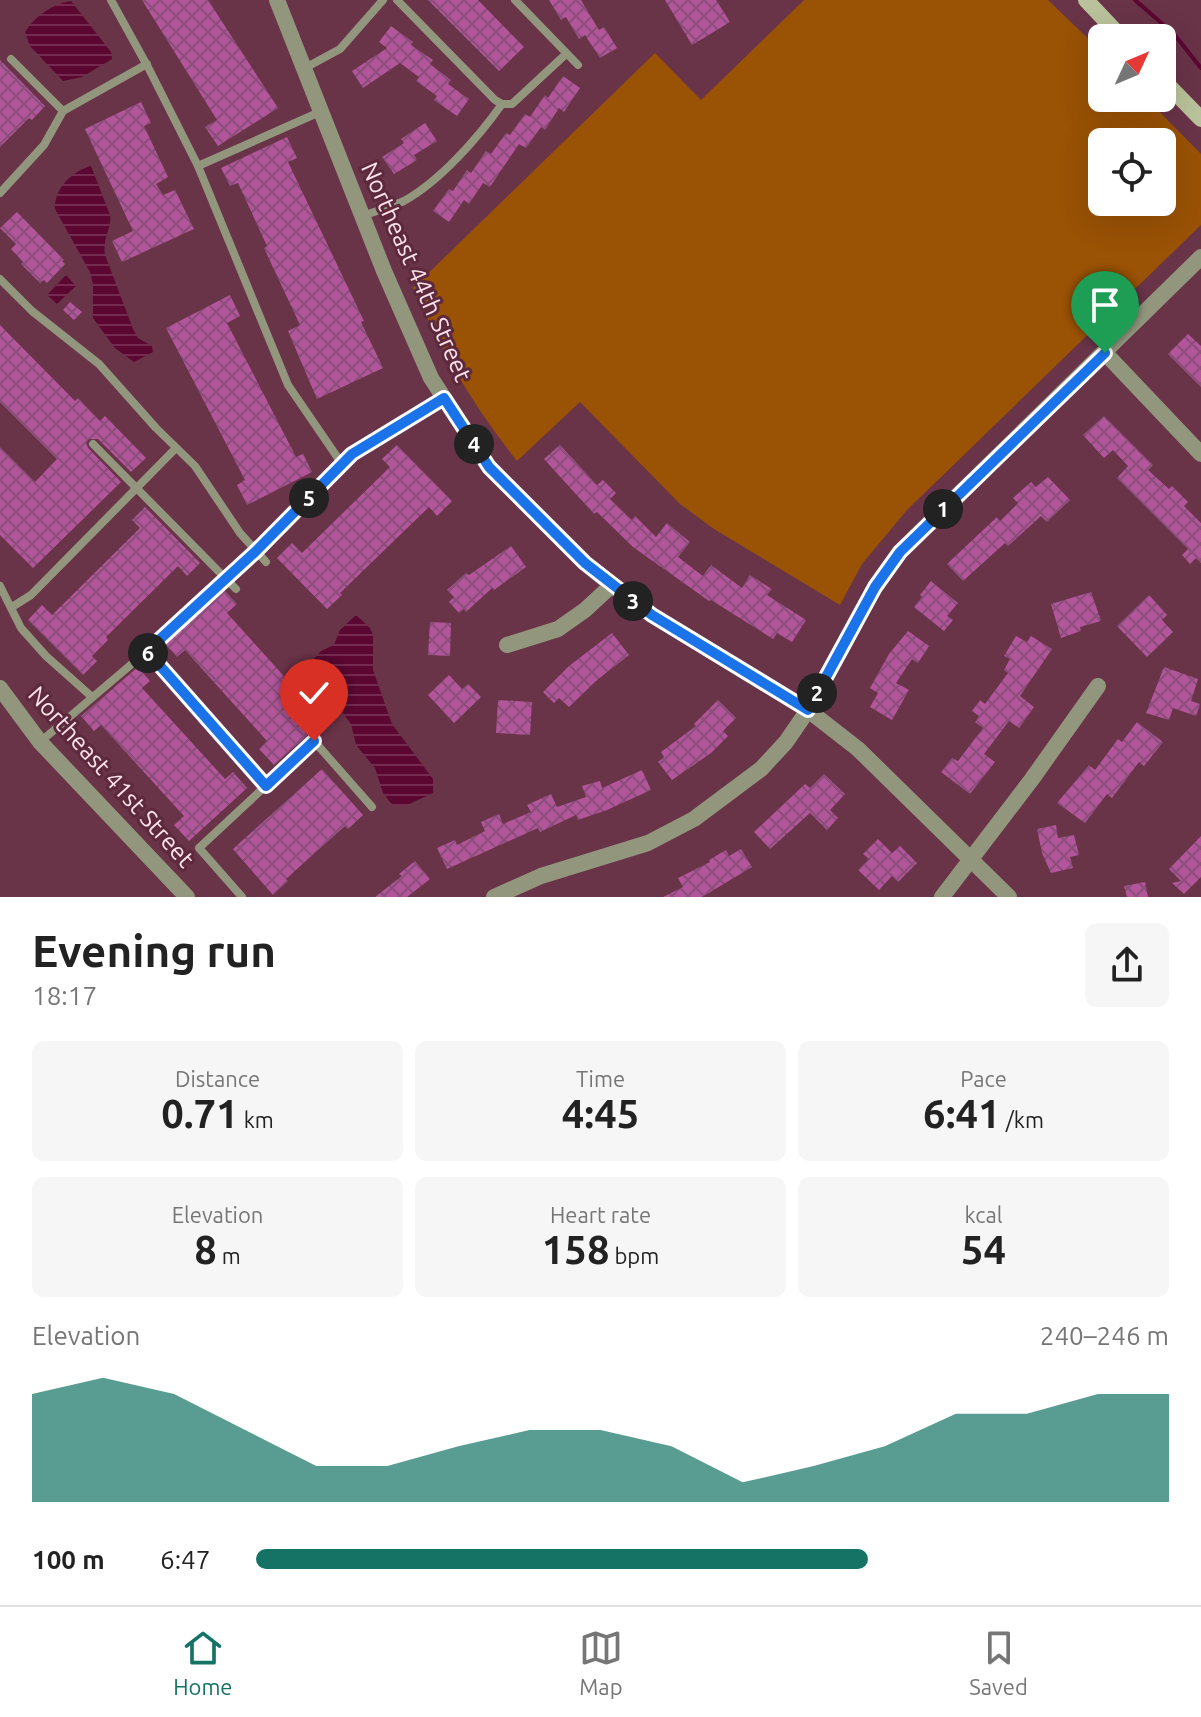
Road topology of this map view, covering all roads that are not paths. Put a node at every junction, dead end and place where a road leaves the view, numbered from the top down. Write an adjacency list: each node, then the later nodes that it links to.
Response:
1 (111, 0): 10 (lane)
2 (277, 0): 12 (street, Northeast 44th Street)
3 (383, 0): 12 (lane)
4 (397, 0): 14 (lane)
5 (515, 0): 8 (lane)
6 (1086, 0): 7 (street)
7 (1109, 24)
8 (566, 54): 11 (lane); 14 (lane)
9 (11, 59): 15 (lane)
10 (147, 64): 15 (lane); 18 (lane)
11 (578, 65)
12 (305, 68): 16 (street, Northeast 44th Street)
13 (1176, 93): 17 (street)
14 (502, 104): 20 (lane)
15 (63, 111): 19 (lane)
16 (322, 111): 18 (lane); 20 (street, Northeast 44th Street)
17 (1201, 119)
18 (198, 166): 28 (lane)
19 (0, 193)
20 (362, 216): 24 (street, Northeast 44th Street)
21 (1201, 257): 23 (street)
22 (0, 279): 26 (lane)
23 (1105, 353): 27 (street); 42 (street)
24 (444, 398): 28 (lane); 33 (street, Northeast 44th Street)
25 (93, 444): 29 (lane)
26 (176, 448): 29 (lane); 30 (lane)
27 (1201, 454)
28 (342, 464): 30 (lane)
29 (138, 489): 32 (lane); 36 (lane)
30 (255, 552): 31 (lane); 32 (lane)
31 (266, 562)
32 (227, 578): 35 (lane); 38 (lane)
33 (612, 585): 37 (street); 42 (street, Northeast 44th Street)
34 (0, 586): 36 (lane)
35 (236, 589)
36 (12, 607): 41 (lane)
37 (507, 645)
38 (147, 651): 41 (lane); 44 (lane)
39 (1098, 686): 46 (street)
40 (0, 688): 43 (street, Northeast 41st Street)
41 (92, 697): 43 (lane)
42 (808, 710): 46 (street, Northeast 44th Street); 49 (street)
43 (40, 742): 47 (street, Northeast 41st Street)
44 (266, 786): 45 (lane); 48 (lane)
45 (372, 807)
46 (971, 859): 50 (street); 51 (street, Northeast 44th Street)
47 (187, 897)
48 (242, 897)
49 (494, 897)
50 (942, 897)
51 (1009, 897)

